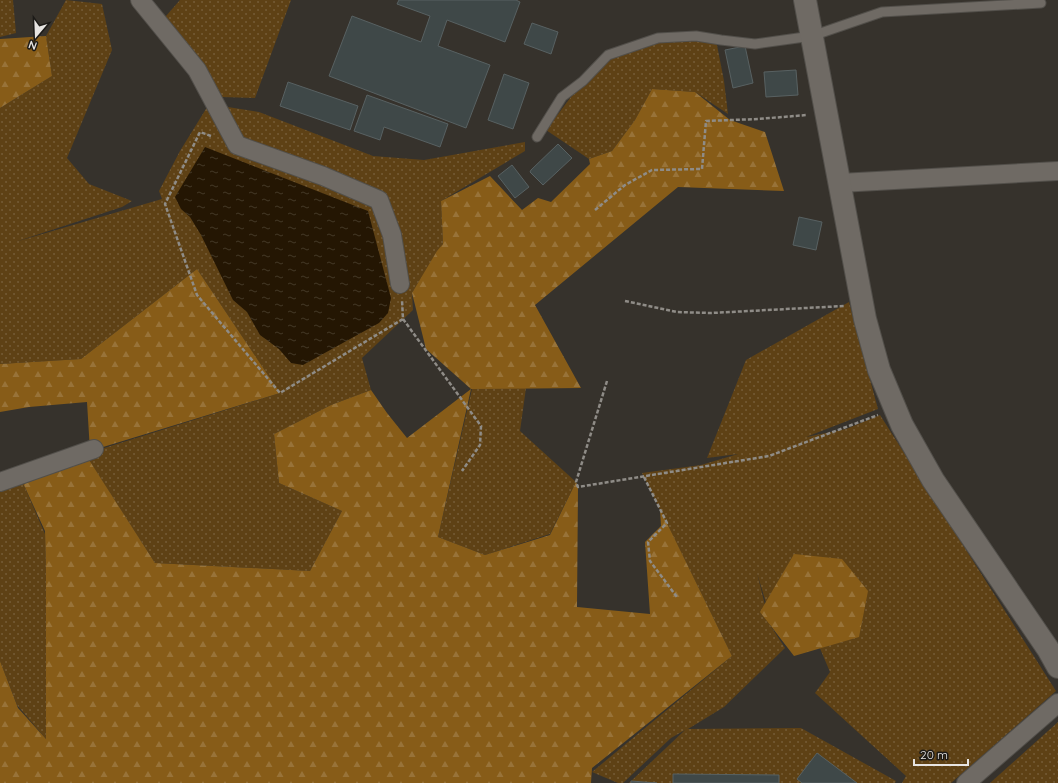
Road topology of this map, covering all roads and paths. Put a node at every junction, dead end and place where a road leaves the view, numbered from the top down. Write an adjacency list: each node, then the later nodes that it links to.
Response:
1 (140, 0): 7 (street)
2 (805, 0): 4 (street)
3 (1041, 3): 4 (lane)
4 (812, 36): 5 (street); 6 (lane)
5 (827, 113): 9 (street); 10 (path)
6 (537, 137)
7 (237, 145): 11 (street); 14 (path)
8 (1058, 171): 9 (street)
9 (840, 183): 13 (street)
10 (595, 210)
11 (400, 284): 14 (path)
12 (625, 301): 13 (path)
13 (862, 304): 16 (street)
14 (404, 319): 18 (path)
15 (608, 381): 19 (path)
16 (895, 409): 19 (path); 22 (street)
17 (94, 449): 20 (street)
18 (462, 471)
19 (644, 477): 21 (path)
20 (0, 482)
21 (677, 598)
22 (1055, 654)
23 (1058, 703): 24 (street)
24 (966, 783)

